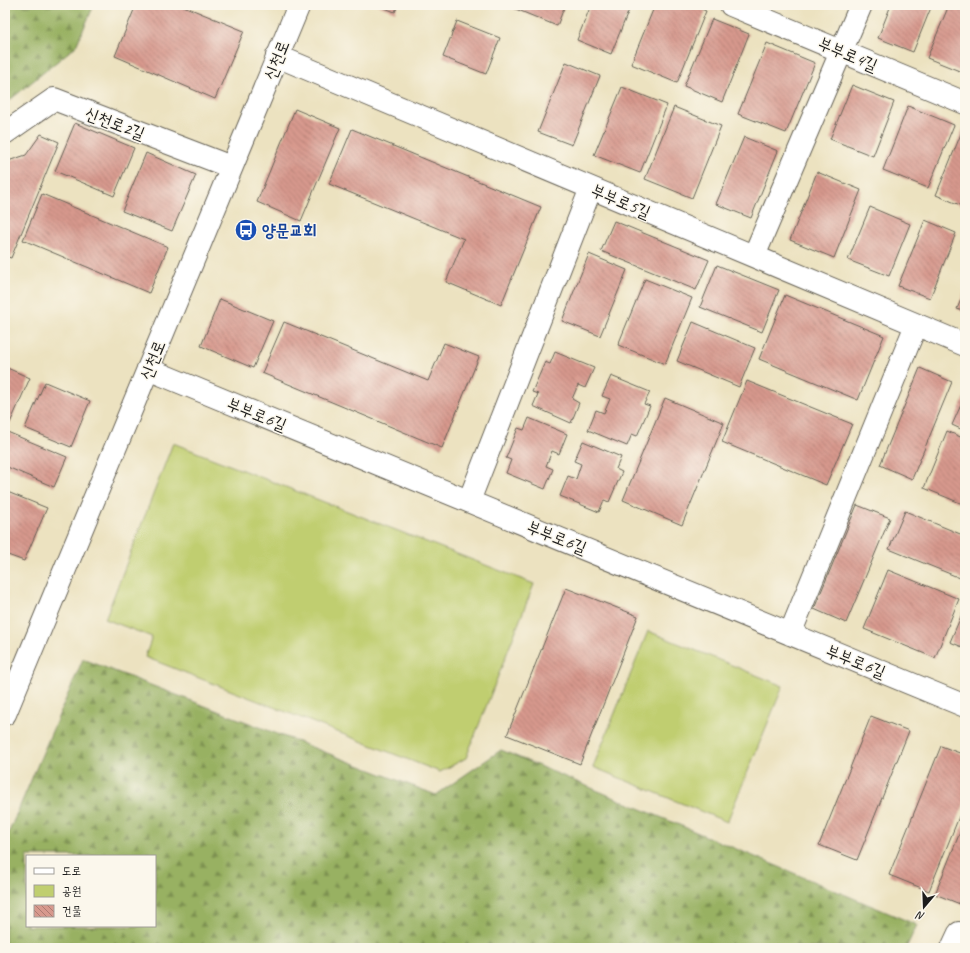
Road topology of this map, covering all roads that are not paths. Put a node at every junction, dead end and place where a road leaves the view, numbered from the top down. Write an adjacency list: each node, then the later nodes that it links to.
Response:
1 (299, 5): 5 (street, 신천로)
2 (731, 5): 4 (street, 부부로4길)
3 (861, 5): 4 (street)
4 (842, 51): 6 (street, 부부로4길); 10 (street)
5 (277, 56): 8 (street, 신천로); 9 (street, 부부로5길)
6 (965, 103)
7 (5, 133): 8 (street, 신천로2길)
8 (231, 168): 13 (street, 신천로)
9 (591, 188): 10 (street, 부부로5길); 14 (street)
10 (754, 256): 11 (street, 부부로5길)
11 (916, 325): 12 (street, 부부로5길); 15 (street)
12 (965, 345)
13 (148, 369): 14 (street, 부부로6길); 17 (street, 신천로)
14 (469, 501): 15 (street, 부부로6길)
15 (790, 634): 16 (street, 부부로6길)
16 (965, 706)
17 (5, 714)
18 (965, 936): 19 (street)
19 (952, 948)

